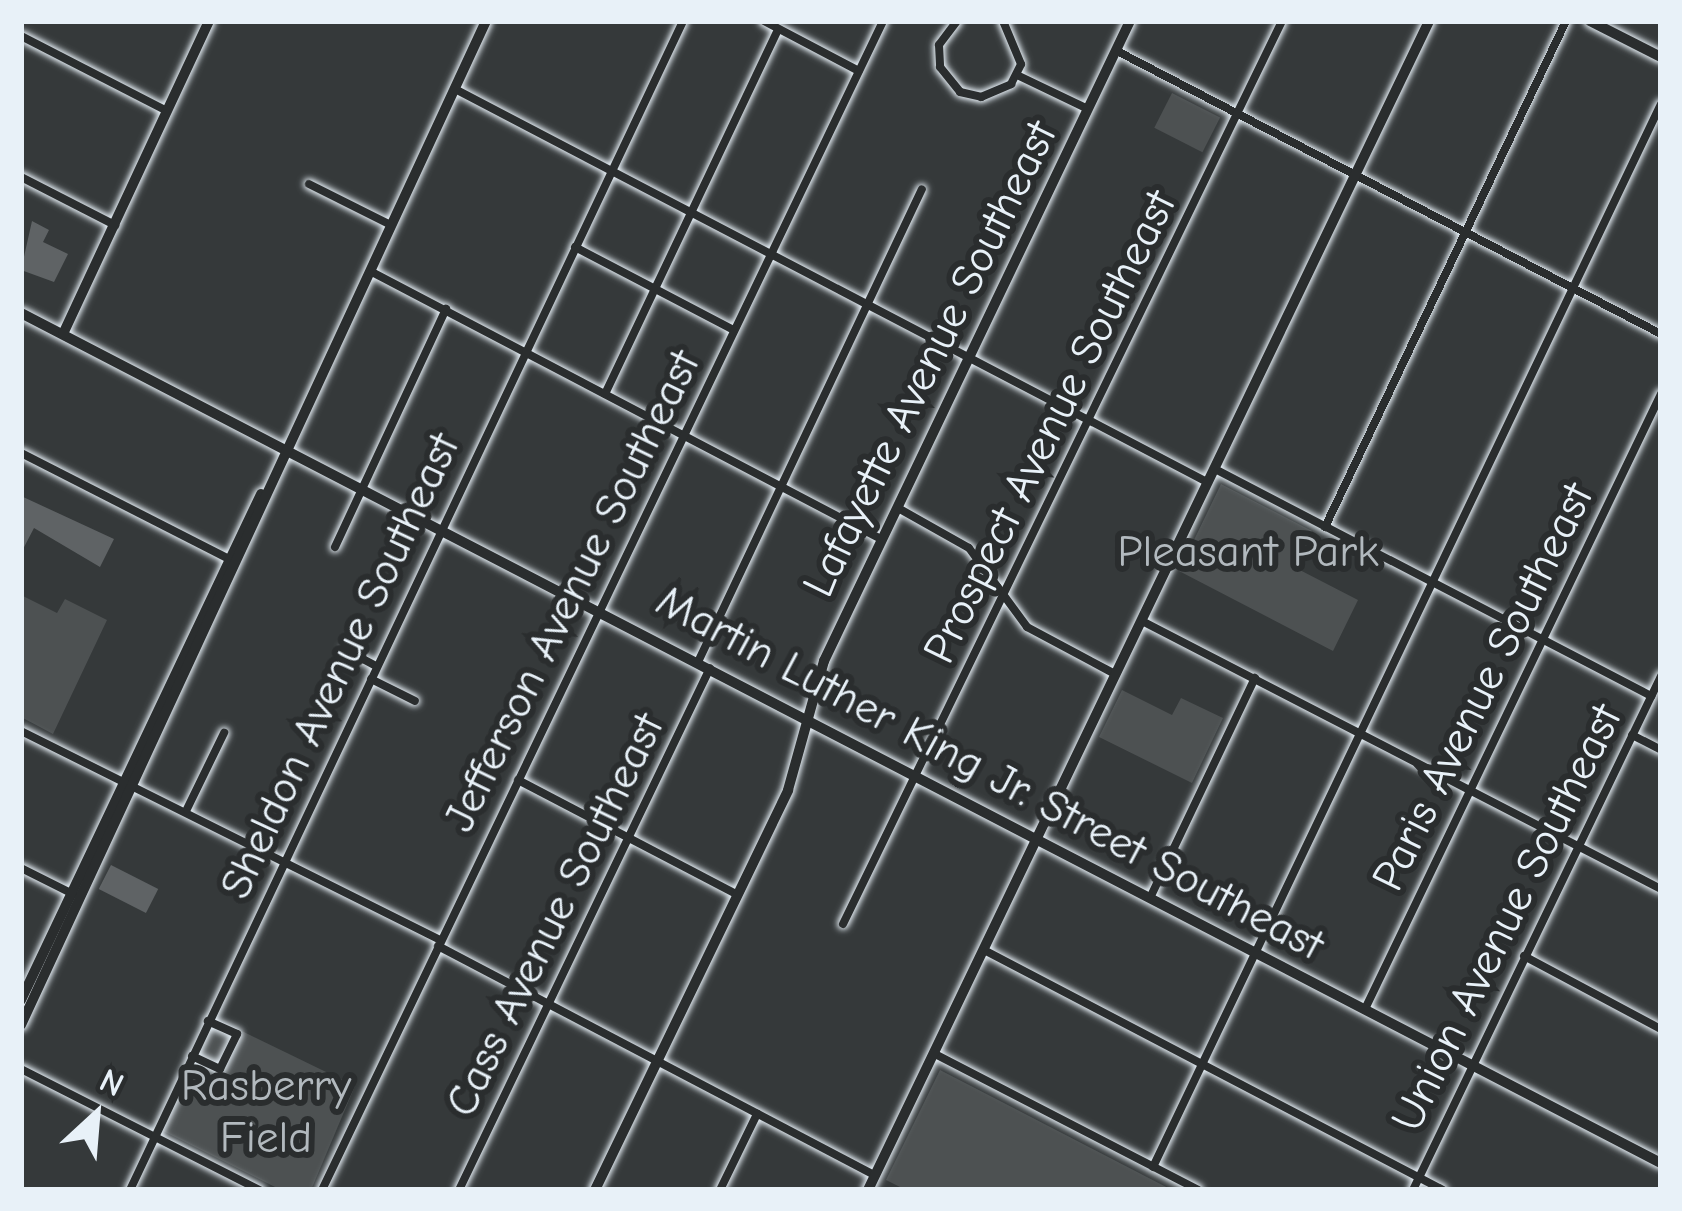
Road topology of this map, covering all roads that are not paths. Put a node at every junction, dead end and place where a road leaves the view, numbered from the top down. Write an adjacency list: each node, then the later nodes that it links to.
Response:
1 (209, 21): 22 (main road)
2 (486, 21): 19 (main road)
3 (683, 21): 24 (street, Sheldon Avenue Southeast)
4 (764, 21): 13 (street)
5 (883, 21): 17 (street, Jefferson Avenue Southeast)
6 (957, 21): 18 (street)
7 (1003, 21): 18 (street)
8 (1130, 21): 15 (main road, Lafayette Avenue Southeast)
9 (1282, 21): 23 (street, Prospect Avenue Southeast)
10 (1429, 21): 25 (main road)
11 (1566, 21): 32 (street)
12 (1590, 21): 16 (main road)
13 (778, 29): 17 (street); 29 (street)
14 (21, 36): 22 (street)
15 (1117, 51): 21 (main road, Lafayette Avenue Southeast); 23 (street)
16 (1661, 57)
17 (860, 71): 34 (street, Jefferson Avenue Southeast)
18 (1017, 75): 21 (street)
19 (454, 88): 24 (street); 31 (main road)
20 (1661, 104): 37 (street)
21 (1090, 109): 45 (main road, Lafayette Avenue Southeast)
22 (167, 111): 30 (main road)
23 (1237, 114): 25 (street); 48 (street, Prospect Avenue Southeast)
24 (611, 171): 29 (street); 33 (street, Sheldon Avenue Southeast)
25 (1355, 176): 32 (street); 52 (main road)
26 (21, 177): 30 (street)
27 (309, 184): 31 (street)
28 (922, 189): 38 (street, Cass Avenue Southeast)
29 (691, 213): 34 (street); 36 (street)
30 (115, 225): 42 (main road)
31 (391, 225): 35 (main road)
32 (1465, 234): 37 (street); 57 (street)
33 (575, 247): 36 (street); 44 (street, Sheldon Avenue Southeast)
34 (771, 256): 38 (street); 41 (street, Jefferson Avenue Southeast)
35 (370, 271): 39 (street); 50 (main road)
36 (655, 288): 41 (street); 46 (street)
37 (1574, 290): 43 (street); 62 (street)
38 (866, 304): 45 (street); 54 (street, Cass Avenue Southeast)
39 (446, 309): 44 (street); 55 (street)
40 (21, 313): 42 (main road, Martin Luther King Jr. Street Southeast)
41 (734, 330): 49 (street, Jefferson Avenue Southeast)
42 (63, 334): 50 (main road, Martin Luther King Jr. Street Southeast)
43 (1661, 334)
44 (526, 352): 46 (street); 58 (street, Sheldon Avenue Southeast)
45 (971, 359): 48 (street); 56 (main road, Lafayette Avenue Southeast)
46 (605, 394): 49 (street)
47 (1661, 394): 66 (street, Paris Avenue Southeast)
48 (1090, 421): 53 (street); 63 (street, Prospect Avenue Southeast)
49 (684, 435): 54 (street); 64 (street, Jefferson Avenue Southeast)
50 (286, 448): 55 (main road, Martin Luther King Jr. Street Southeast); 61 (main road)
51 (21, 453): 61 (street)
52 (1213, 468): 53 (main road); 57 (street)
53 (1207, 482): 65 (main road)
54 (782, 485): 59 (street); 68 (street, Cass Avenue Southeast)
55 (362, 487): 58 (main road, Martin Luther King Jr. Street Southeast); 60 (street)
56 (898, 508): 59 (main road, Lafayette Avenue Southeast); 63 (street)
57 (1325, 526): 62 (street)
58 (441, 529): 64 (main road, Martin Luther King Jr. Street Southeast); 69 (street, Sheldon Avenue Southeast)
59 (883, 540): 76 (main road, Lafayette Avenue Southeast)
60 (334, 547)
61 (232, 560): 84 (main road)
62 (1432, 584): 66 (street); 79 (street)
63 (1004, 601): 70 (street); 82 (street, Prospect Avenue Southeast)
64 (599, 612): 68 (main road, Martin Luther King Jr. Street Southeast); 83 (street, Jefferson Avenue Southeast)
65 (1142, 621): 70 (main road); 72 (street)
66 (1543, 640): 74 (street); 85 (street, Paris Avenue Southeast)
67 (346, 650): 69 (street)
68 (704, 665): 76 (main road, Martin Luther King Jr. Street Southeast); 87 (street, Cass Avenue Southeast)
69 (377, 666): 73 (street, Sheldon Avenue Southeast)
70 (1116, 675): 88 (main road)
71 (1661, 676): 74 (street, Union Avenue Southeast)
72 (1255, 678): 79 (street); 95 (street)
73 (370, 679): 75 (street); 90 (street, Sheldon Avenue Southeast)
74 (1651, 696): 80 (street, Union Avenue Southeast)
75 (415, 701)
76 (809, 720): 82 (main road, Martin Luther King Jr. Street Southeast); 94 (main road, Lafayette Avenue Southeast)
77 (21, 731): 84 (street)
78 (224, 733): 86 (street)
79 (1360, 735): 85 (street); 99 (street)
80 (1632, 735): 81 (street); 89 (street, Union Avenue Southeast)
81 (1661, 750)
82 (919, 777): 88 (main road, Martin Luther King Jr. Street Southeast); 96 (street, Prospect Avenue Southeast)
83 (518, 780): 87 (street); 97 (street, Jefferson Avenue Southeast)
84 (129, 782): 86 (street); 93 (main road)
85 (1469, 790): 89 (street); 103 (street, Paris Avenue Southeast)
86 (187, 809): 90 (street)
87 (628, 837): 94 (street); 102 (street, Cass Avenue Southeast)
88 (1036, 841): 95 (main road, Martin Luther King Jr. Street Southeast); 98 (main road)
89 (1579, 847): 92 (street); 100 (street, Union Avenue Southeast)
90 (285, 861): 97 (street); 104 (street, Sheldon Avenue Southeast)
91 (21, 868): 93 (street)
92 (1661, 890)
93 (75, 895): 101 (main road)
94 (737, 895): 109 (main road, Lafayette Avenue Southeast)
95 (1150, 898): 99 (main road, Martin Luther King Jr. Street Southeast)
96 (843, 924)
97 (440, 943): 102 (street); 121 (street, Jefferson Avenue Southeast)
98 (984, 950): 107 (main road); 110 (street)
99 (1256, 952): 103 (main road, Martin Luther King Jr. Street Southeast); 110 (street)
100 (1524, 956): 106 (street); 111 (street, Union Avenue Southeast)
101 (24, 1004): 105 (main road)
102 (549, 1004): 109 (street); 122 (street, Cass Avenue Southeast)
103 (1365, 1009): 111 (main road, Martin Luther King Jr. Street Southeast)
104 (208, 1021): 108 (street, Sheldon Avenue Southeast); 108 (street)
105 (21, 1025)
106 (1661, 1029)
107 (934, 1054): 116 (street); 117 (main road)
108 (192, 1057): 114 (street, Sheldon Avenue Southeast)
109 (658, 1060): 113 (street); 123 (main road, Lafayette Avenue Southeast)
110 (1202, 1064): 116 (street); 118 (street)
111 (1473, 1066): 115 (main road, Martin Luther King Jr. Street Southeast); 118 (street, Union Avenue Southeast)
112 (21, 1069): 114 (street)
113 (757, 1114): 117 (street); 124 (street)
114 (155, 1136): 119 (street, Sheldon Avenue Southeast); 120 (street)
115 (1661, 1163)
116 (1153, 1167): 126 (street)
117 (875, 1175): 125 (main road)
118 (1419, 1178): 127 (street, Union Avenue Southeast); 128 (street)
119 (130, 1190)
120 (260, 1190)
121 (322, 1190)
122 (459, 1190)
123 (596, 1190)
124 (720, 1190)
125 (868, 1190)
126 (1198, 1190)
127 (1413, 1190)
128 (1442, 1190)

